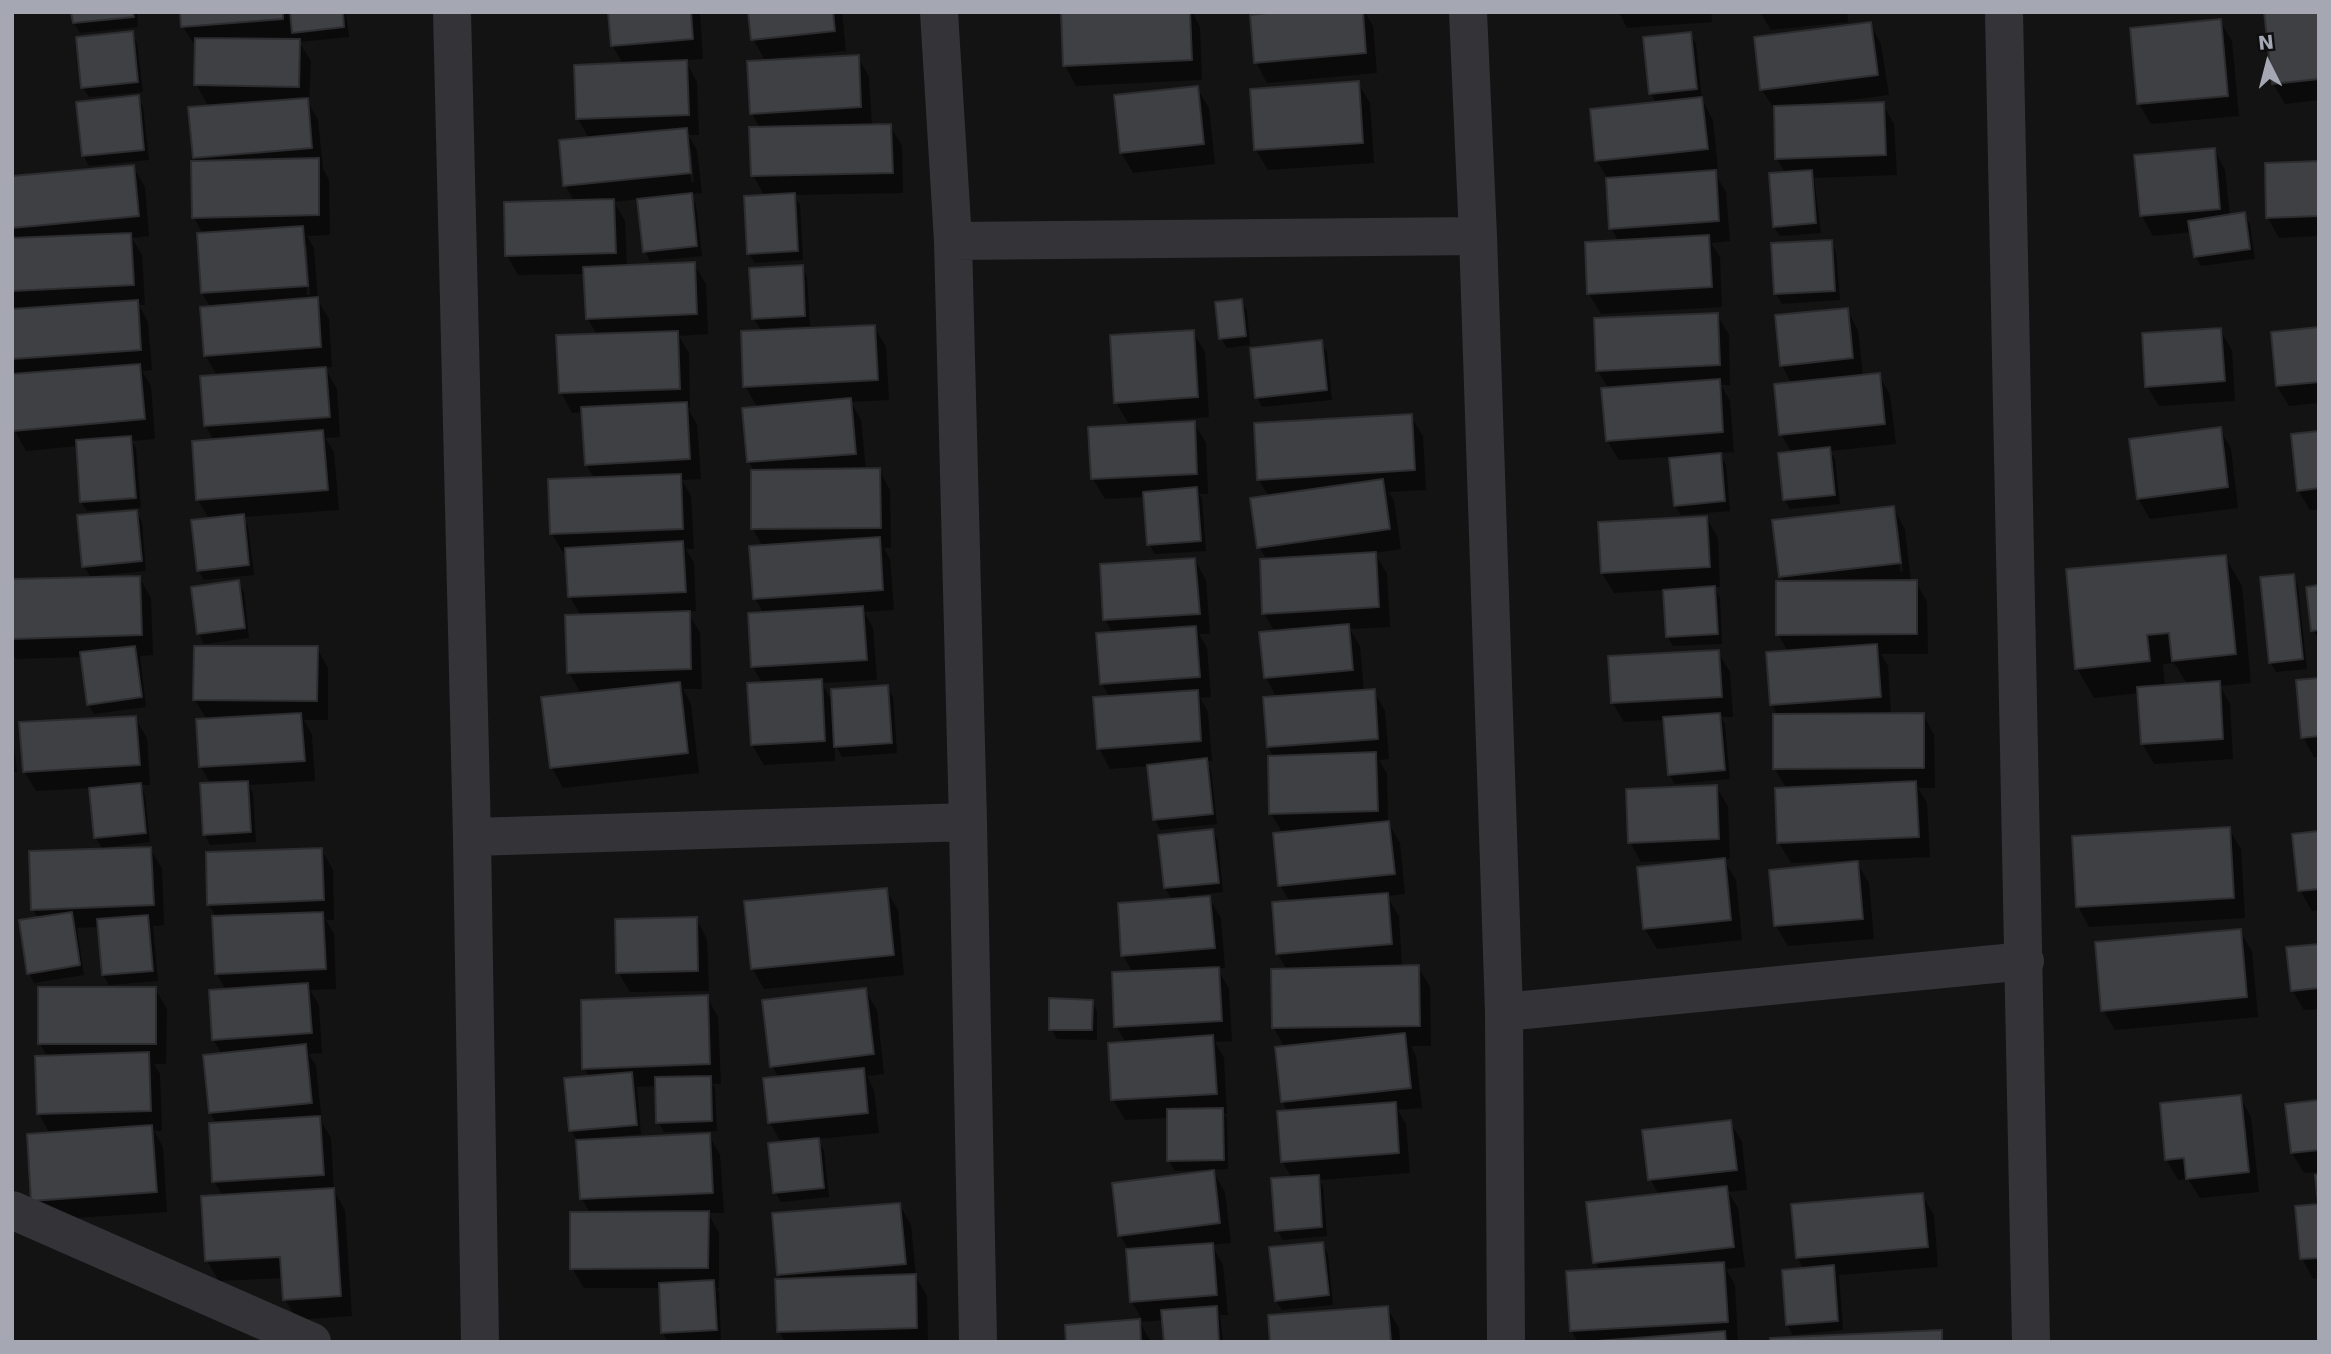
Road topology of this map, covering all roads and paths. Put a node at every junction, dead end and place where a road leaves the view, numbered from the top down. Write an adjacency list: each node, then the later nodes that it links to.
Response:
1 (452, 12): 8 (street)
2 (939, 12): 6 (street)
3 (1468, 12): 5 (street)
4 (2004, 12): 9 (street)
5 (1478, 236): 6 (street); 10 (street)
6 (953, 241): 7 (street)
7 (968, 822): 8 (street); 14 (street)
8 (472, 837): 13 (street)
9 (2025, 961): 10 (street); 16 (street)
10 (1504, 1012): 15 (street)
11 (12, 1210): 12 (street)
12 (312, 1342)
13 (480, 1342)
14 (978, 1342)
15 (1506, 1342)
16 (2031, 1342)

